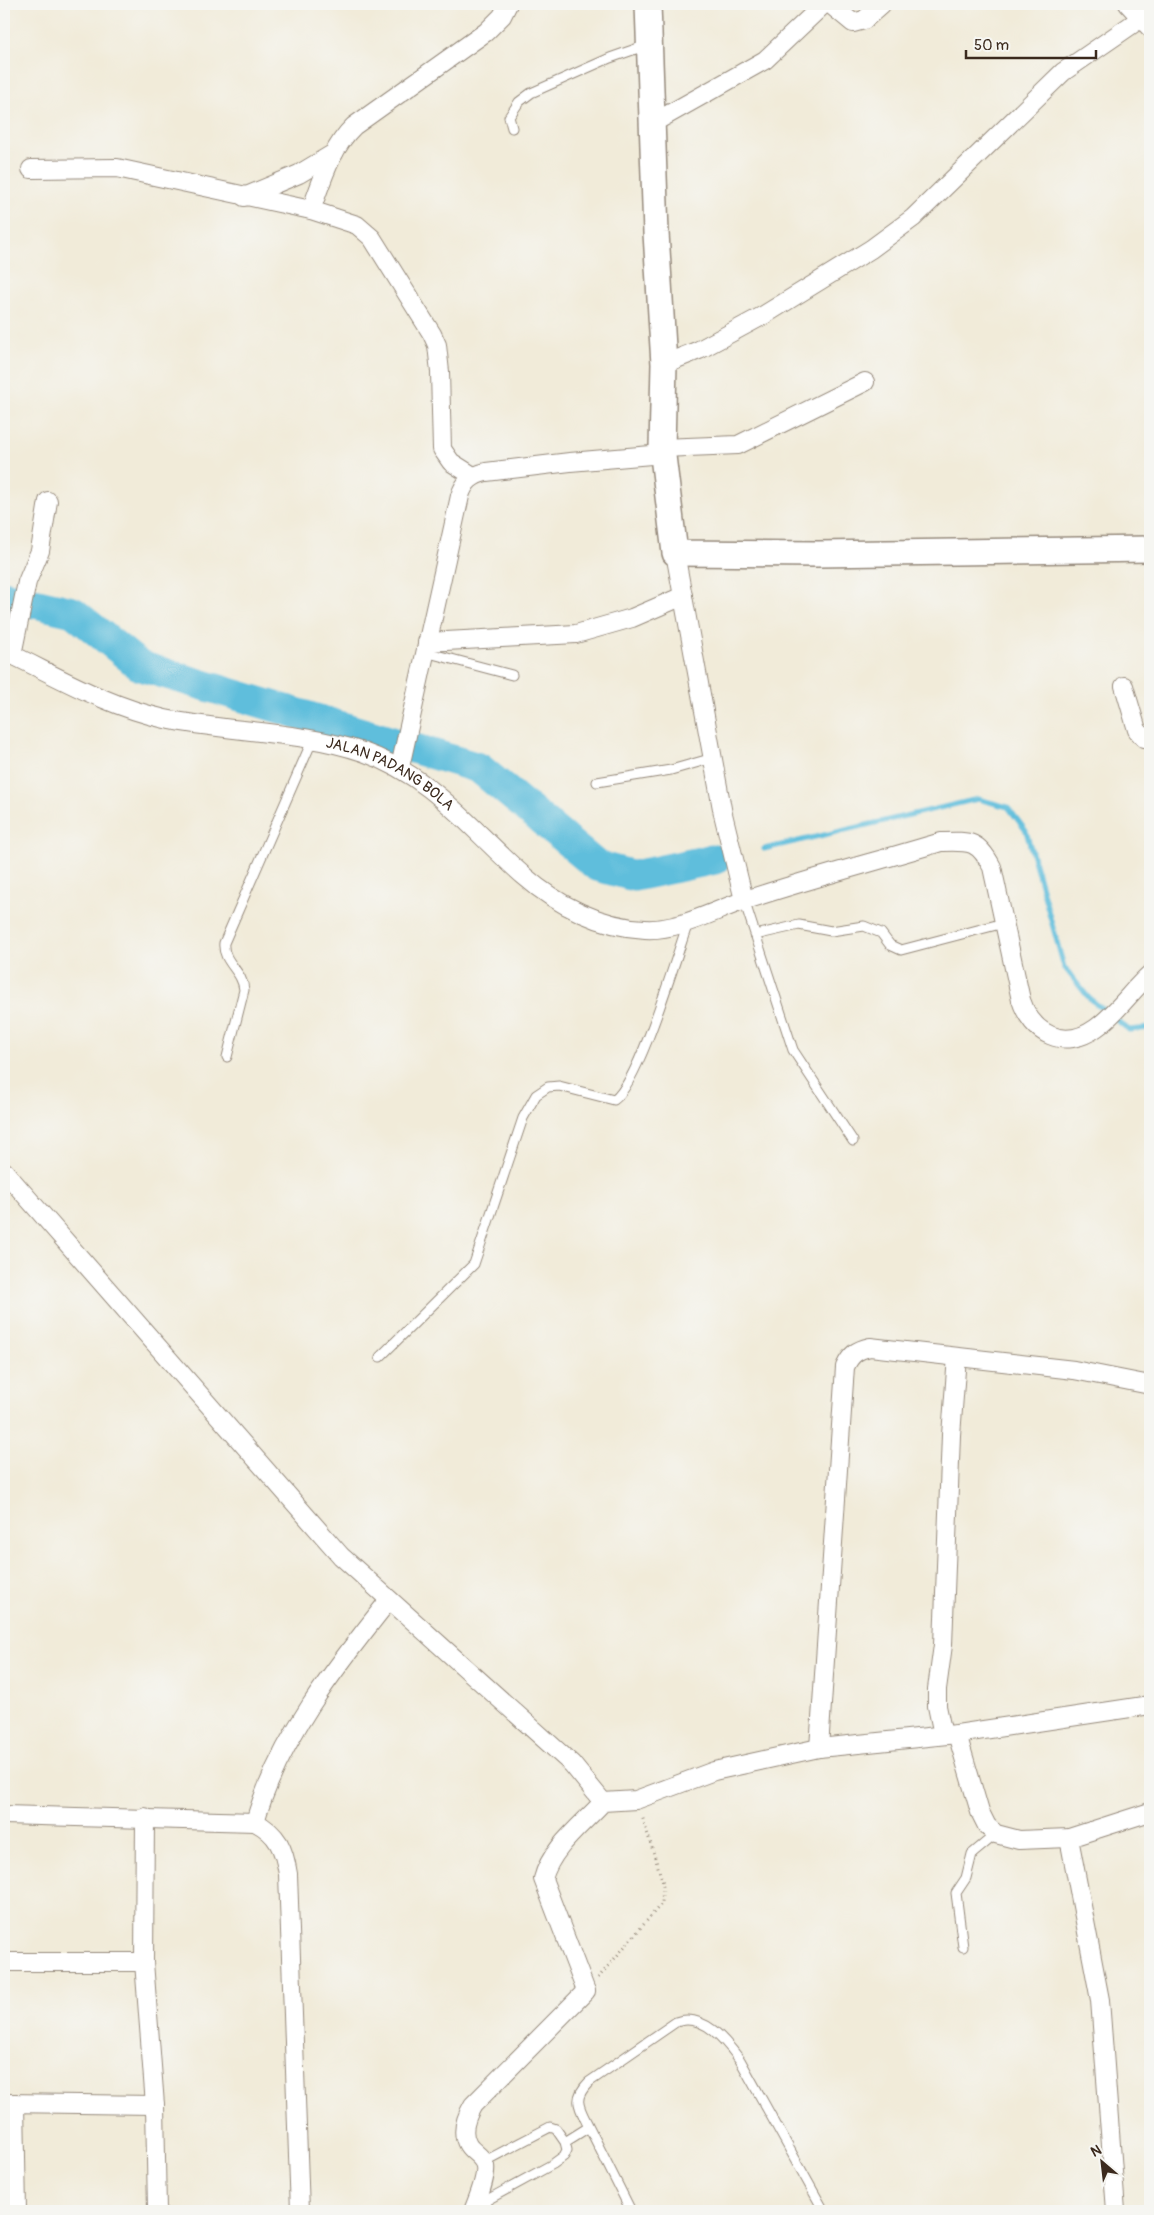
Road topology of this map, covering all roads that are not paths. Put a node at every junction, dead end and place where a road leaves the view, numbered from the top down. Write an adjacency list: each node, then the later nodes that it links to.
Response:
1 (508, 4): 11 (street)
2 (648, 4): 8 (street)
3 (824, 4): 9 (street)
4 (830, 4): 5 (street)
5 (882, 4)
6 (1128, 4): 7 (street)
7 (1145, 23): 15 (street)
8 (650, 44): 9 (street); 10 (lane)
9 (652, 123): 15 (street)
10 (512, 128)
11 (334, 152): 13 (street); 14 (street)
12 (31, 168): 13 (street)
13 (244, 197): 14 (street)
14 (311, 210): 18 (street)
15 (664, 364): 17 (street)
16 (865, 382): 17 (street)
17 (663, 451): 18 (street); 21 (street)
18 (473, 476): 23 (street)
19 (48, 501): 24 (street)
20 (1150, 549): 21 (street)
21 (675, 553): 22 (street)
22 (683, 596): 23 (street); 29 (street)
23 (426, 647): 25 (lane); 30 (street)
24 (8, 653): 28 (street, JALAN PADANG BOLA)
25 (512, 675)
26 (1124, 686): 27 (street)
27 (1150, 736)
28 (312, 741): 30 (street, JALAN PADANG BOLA); 37 (lane)
29 (713, 758): 31 (lane); 32 (street)
30 (400, 767): 33 (street, JALAN PADANG BOLA)
31 (597, 782)
32 (744, 900): 33 (street, JALAN PADANG BOLA); 34 (street, JALAN PADANG BOLA); 35 (lane)
33 (689, 920): 40 (lane)
34 (1004, 923): 35 (lane); 36 (street, JALAN PADANG BOLA)
35 (756, 935): 38 (lane)
36 (1150, 974)
37 (227, 1057)
38 (853, 1141)
39 (4, 1172): 43 (street)
40 (380, 1357)
41 (957, 1357): 42 (street); 45 (street); 46 (street)
42 (1150, 1385)
43 (389, 1600): 47 (street); 51 (street)
44 (1150, 1704): 45 (street)
45 (950, 1735): 46 (street); 52 (street)
46 (819, 1748): 47 (street)
47 (603, 1802): 61 (street)
48 (1150, 1812): 53 (street)
49 (4, 1815): 50 (street)
50 (145, 1817): 51 (street); 56 (street)
51 (255, 1822): 65 (street)
52 (996, 1834): 53 (street); 54 (lane)
53 (1069, 1838): 68 (street)
54 (963, 1947)
55 (4, 1962): 56 (street)
56 (144, 1962): 58 (street)
57 (9, 2103): 58 (street); 63 (street)
58 (155, 2105): 64 (street)
59 (589, 2127): 60 (lane); 66 (lane); 67 (lane)
60 (565, 2142): 61 (lane); 62 (lane)
61 (483, 2162): 62 (street)
62 (474, 2209)
63 (16, 2211)
64 (157, 2211)
65 (300, 2211)
66 (631, 2211)
67 (824, 2211)
68 (1116, 2211)

